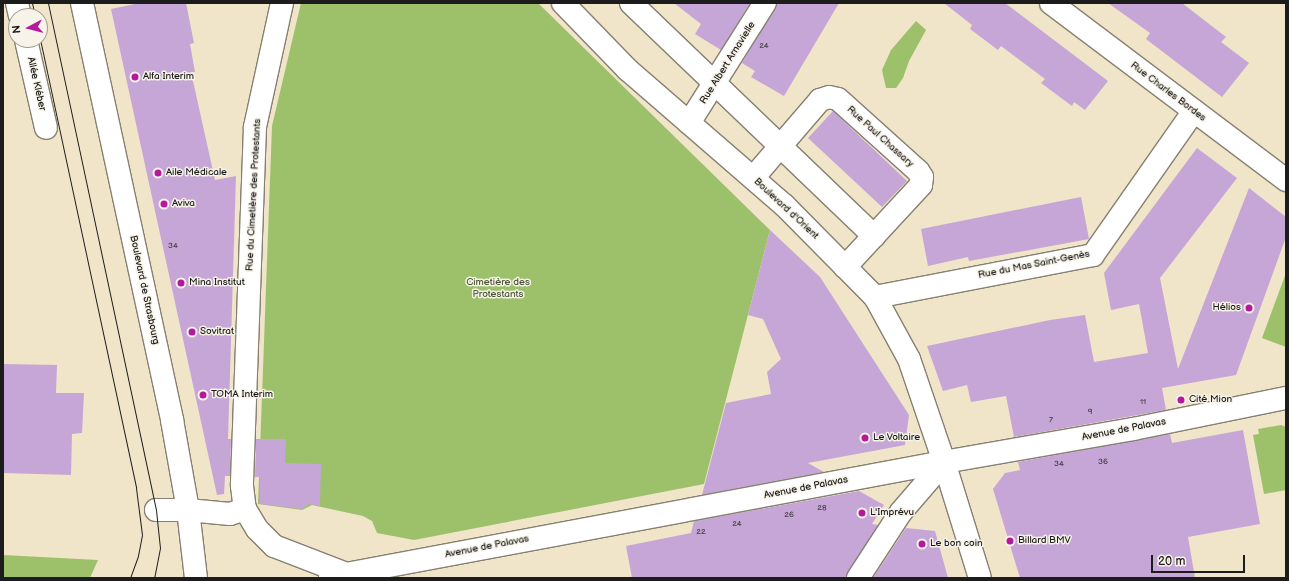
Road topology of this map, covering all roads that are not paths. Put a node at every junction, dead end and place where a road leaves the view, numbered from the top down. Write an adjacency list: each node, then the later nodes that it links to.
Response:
1 (82, 3): 22 (street, Boulevard de Strasbourg)
2 (282, 3): 20 (street, Rue du Cimetière des Protestants)
3 (631, 3): 8 (street)
4 (765, 3): 8 (street, Rue Albert Arnavielle)
5 (1051, 3): 9 (street, Rue Charles Bordes)
6 (564, 4): 10 (street, Boulevard d'Orient)
7 (28, 48): 11 (street, Allée Kléber)
8 (715, 82): 10 (street, Rue Albert Arnavielle); 12 (street)
9 (1194, 111): 14 (street, Rue Charles Bordes); 17 (street, Rue du Mas Saint-Genès)
10 (689, 123): 13 (street, Boulevard d'Orient)
11 (46, 128)
12 (779, 145): 13 (street, Rue Paul Chassary); 15 (street); 15 (street, Rue Paul Chassary)
13 (753, 178): 16 (street, Boulevard d'Orient)
14 (1286, 180)
15 (874, 236): 16 (street, Rue Paul Chassary)
16 (846, 267): 17 (street, Boulevard d'Orient)
17 (875, 296): 19 (street, Boulevard d'Orient)
18 (1286, 398): 19 (street, Avenue de Palavas)
19 (944, 462): 23 (street, Avenue de Palavas); 25 (street); 26 (street, Boulevard d'Orient)
20 (245, 509): 22 (street); 23 (street, Rue du Cimetière des Protestants)
21 (156, 510): 22 (street)
22 (188, 510): 24 (street, Boulevard de Strasbourg)
23 (335, 576)
24 (196, 578)
25 (858, 578)
26 (980, 578)

